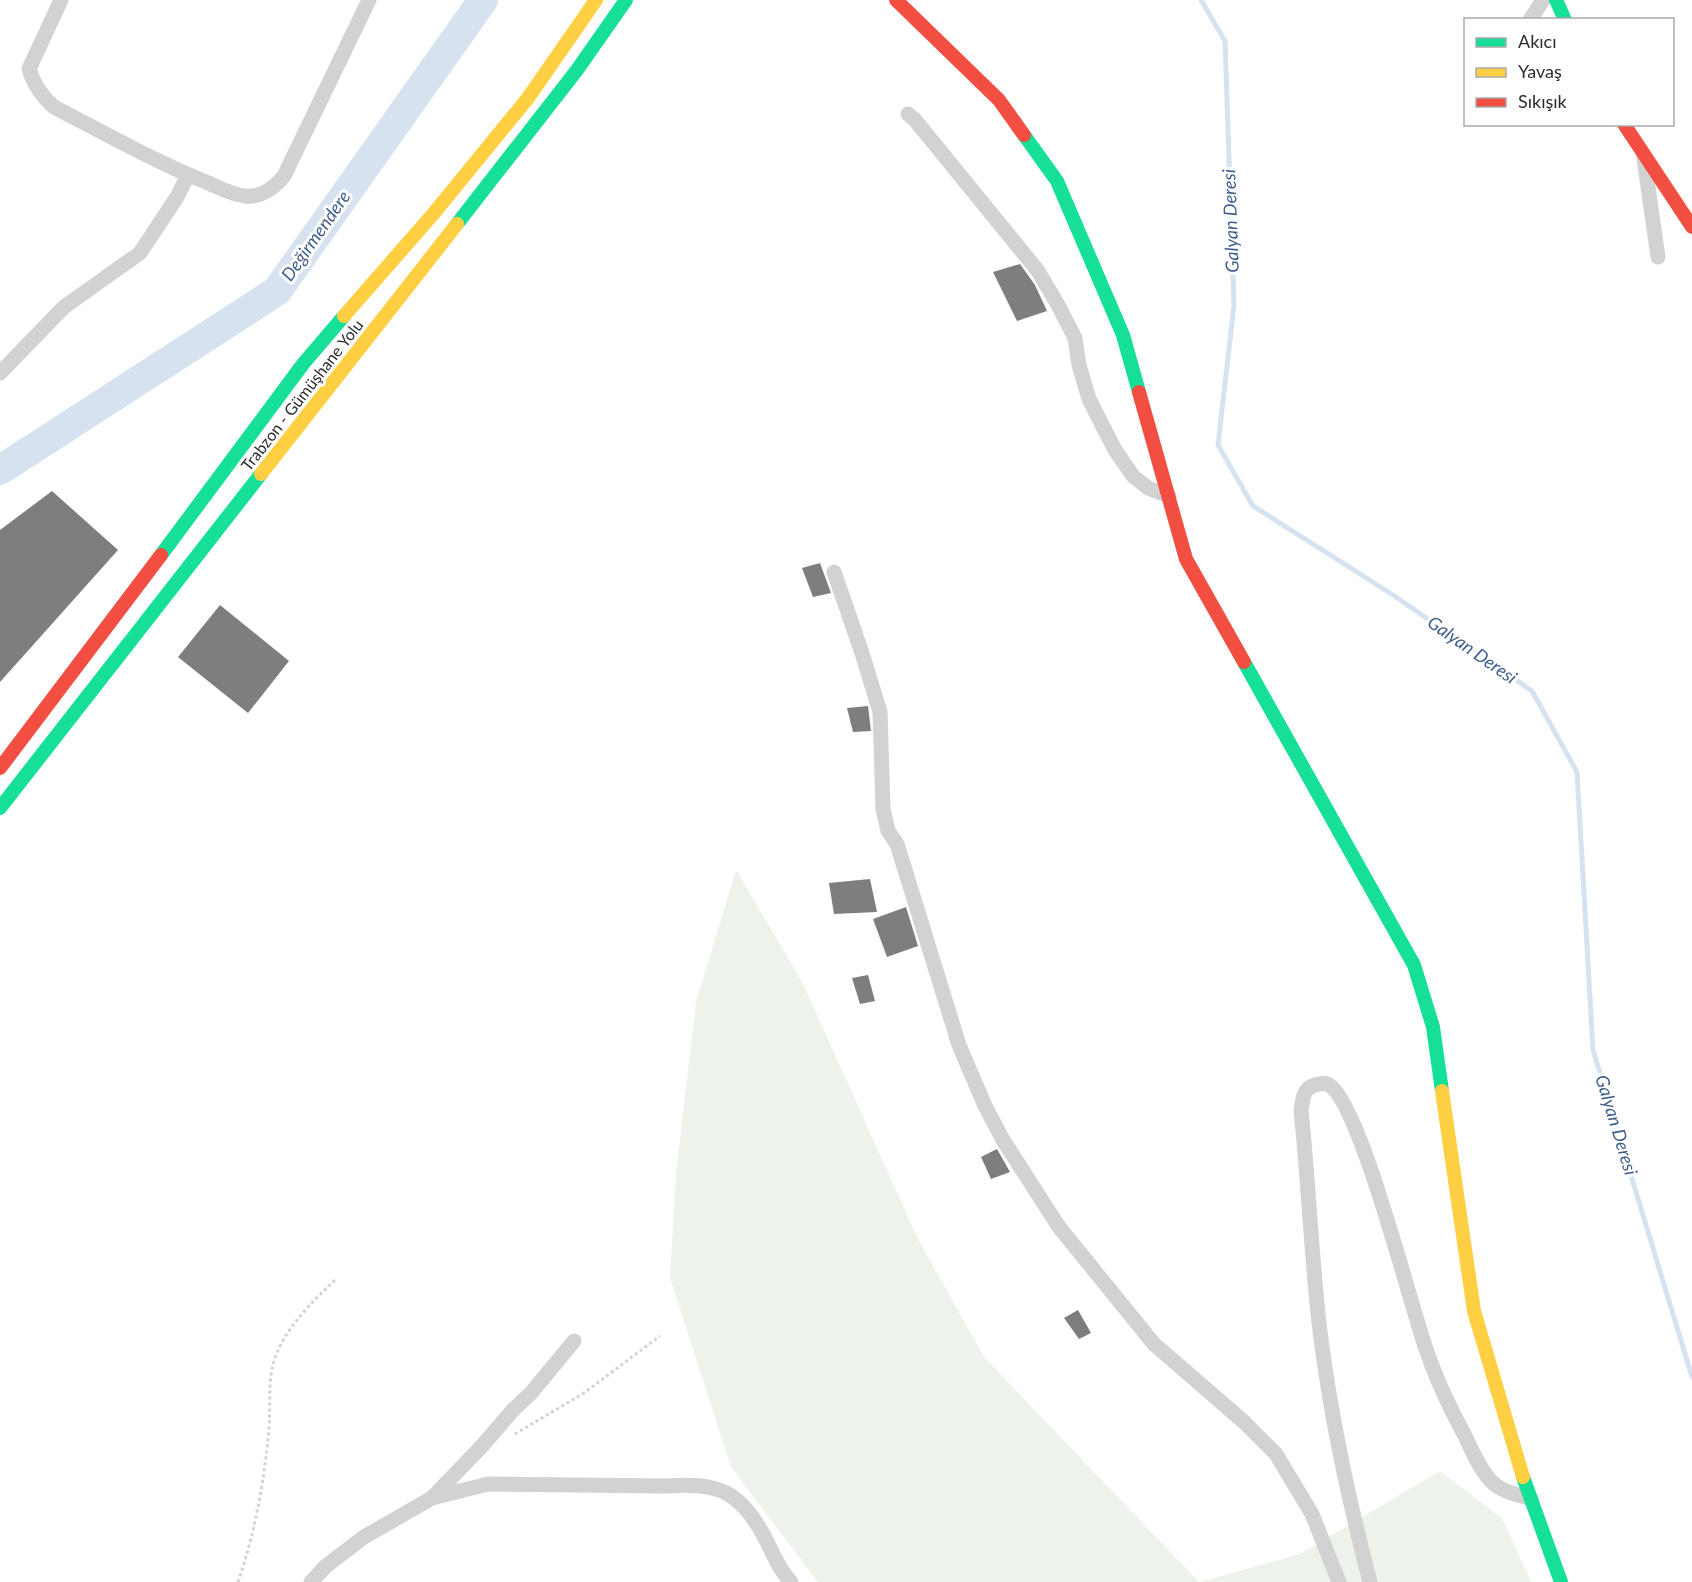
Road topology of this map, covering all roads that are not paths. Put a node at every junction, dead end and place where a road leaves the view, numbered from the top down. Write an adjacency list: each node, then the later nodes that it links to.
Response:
1 (61, 0): 13 (street)
2 (369, 0): 13 (street)
3 (596, 0): 19 (main road, Trabzon - Gümüşhane Yolu)
4 (626, 0): 20 (main road, Trabzon - Gümüşhane Yolu)
5 (896, 0): 17 (main road)
6 (1543, 0): 8 (street)
7 (1556, 0): 9 (main road)
8 (1531, 18)
9 (1564, 18)
10 (908, 114): 17 (street)
11 (1625, 126): 12 (main road)
12 (1644, 153): 14 (main road); 15 (street)
13 (188, 175): 16 (street)
14 (1692, 226)
15 (1658, 257)
16 (0, 373)
17 (1169, 496): 23 (main road)
18 (834, 572): 26 (street)
19 (0, 768)
20 (0, 808)
21 (574, 1341): 22 (street)
22 (432, 1498): 24 (street); 25 (street)
23 (1531, 1499): 27 (street); 28 (main road)
24 (311, 1582)
25 (791, 1582)
26 (1340, 1582)
27 (1370, 1582)
28 (1561, 1582)

